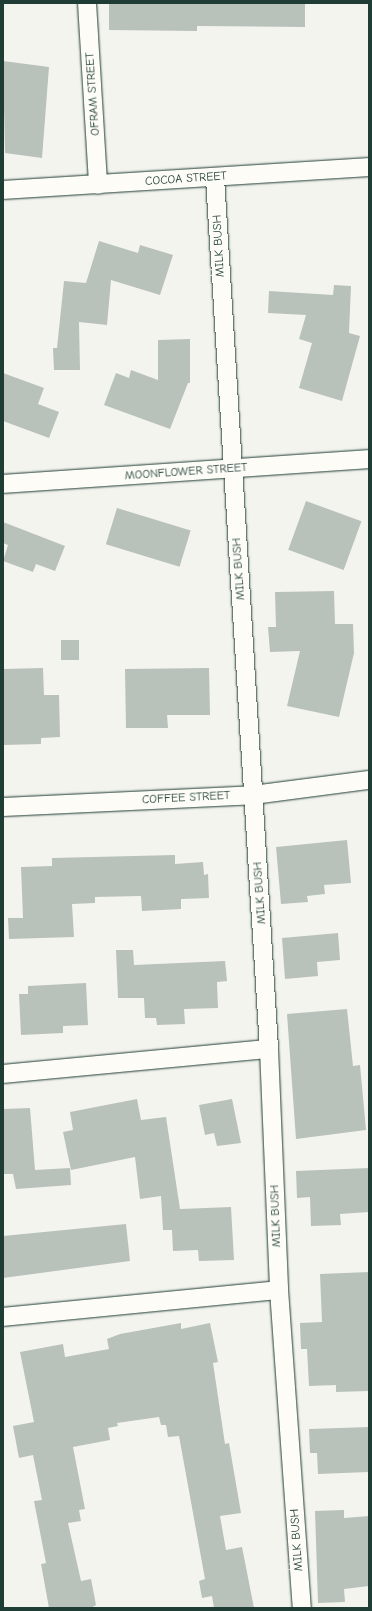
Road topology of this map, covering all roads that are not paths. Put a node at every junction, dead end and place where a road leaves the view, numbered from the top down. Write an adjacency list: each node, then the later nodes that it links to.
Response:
1 (87, 3): 4 (street, OFRAM STREET)
2 (369, 167): 3 (street, COCOA STREET)
3 (215, 178): 4 (street, COCOA STREET); 7 (street, MILK BUSH)
4 (98, 185): 5 (street, COCOA STREET)
5 (3, 190)
6 (369, 459): 7 (street, MOONFLOWER STREET)
7 (232, 469): 8 (street, MOONFLOWER STREET); 10 (street, MILK BUSH)
8 (3, 484)
9 (360, 781): 10 (street, COFFEE STREET)
10 (254, 794): 11 (street, COFFEE STREET); 12 (street, MILK BUSH)
11 (3, 807)
12 (269, 1049): 13 (street); 14 (street, MILK BUSH)
13 (3, 1074)
14 (279, 1290): 15 (street); 16 (street, MILK BUSH)
15 (3, 1317)
16 (302, 1608)

